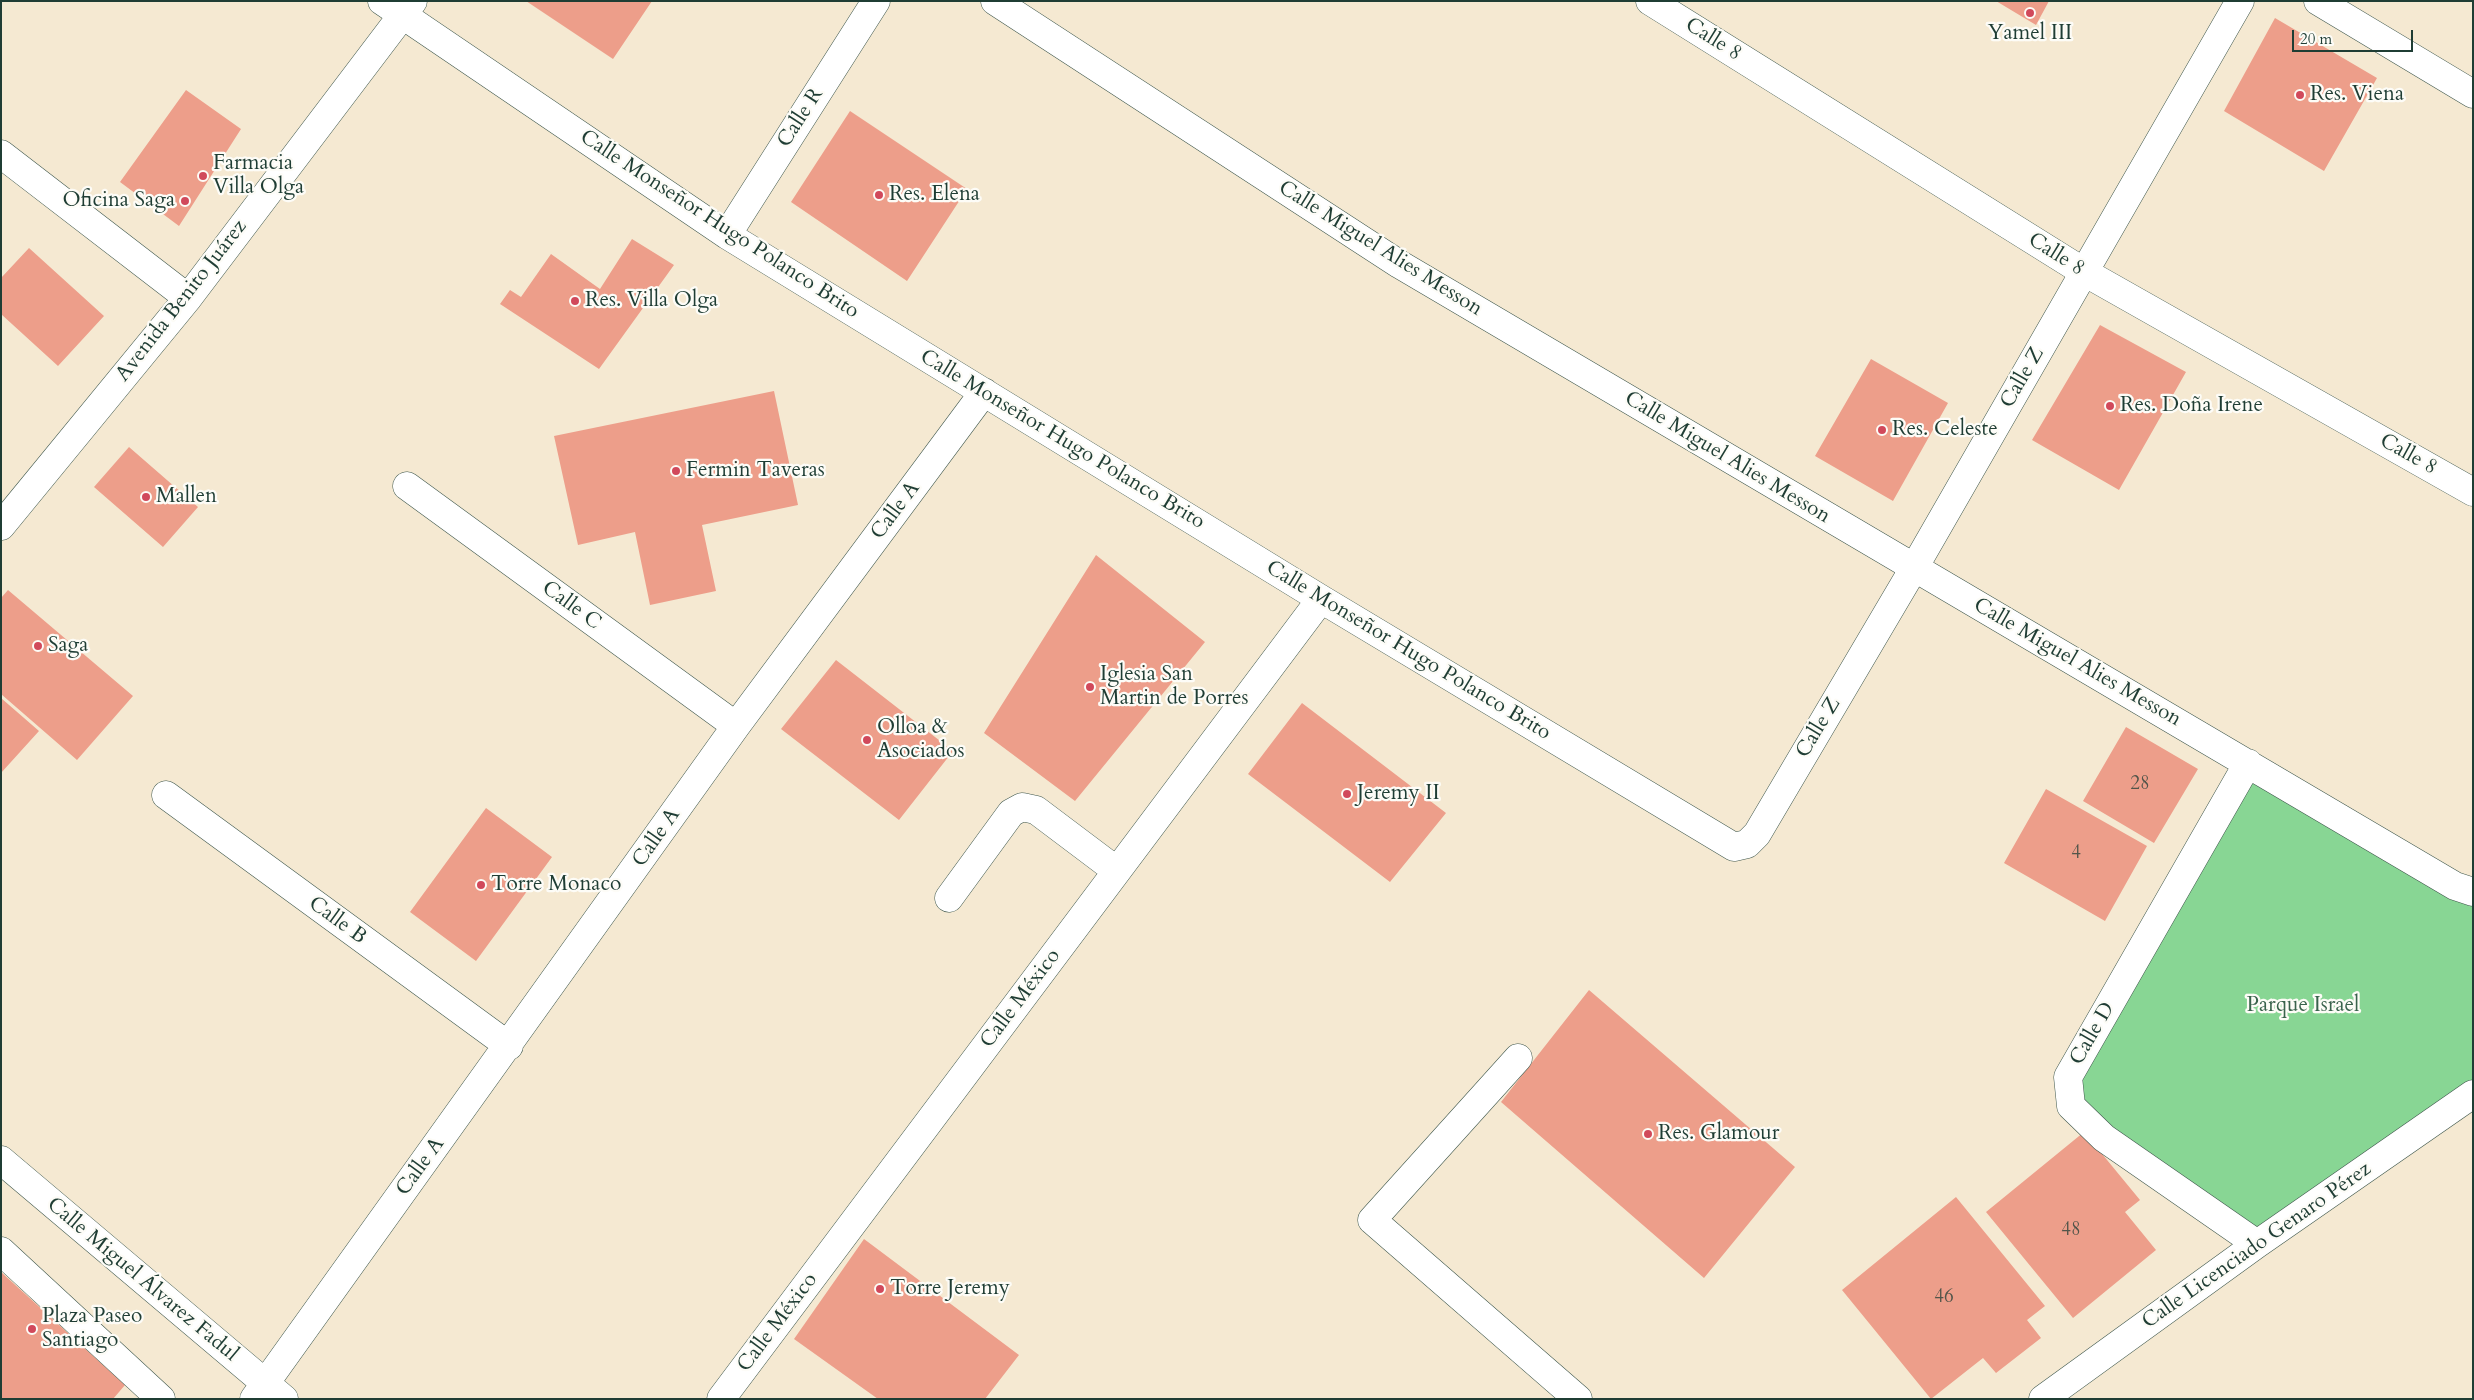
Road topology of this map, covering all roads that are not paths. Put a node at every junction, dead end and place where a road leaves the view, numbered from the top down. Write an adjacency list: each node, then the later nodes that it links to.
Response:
1 (876, 1): 9 (street, Calle R)
2 (995, 1): 16 (street, Calle Miguel Alies Messon)
3 (1650, 1): 10 (street, Calle 8)
4 (2240, 1): 10 (street, Calle Z)
5 (2318, 1): 7 (street)
6 (399, 6): 9 (street, Calle Monseñor Hugo Polanco Brito); 11 (street, Avenida Benito Juárez)
7 (2473, 94)
8 (1, 154): 11 (street)
9 (726, 235): 12 (street, Calle Monseñor Hugo Polanco Brito)
10 (2084, 272): 14 (street, Calle 8); 16 (street, Calle Z)
11 (188, 298): 15 (street, Avenida Benito Juárez)
12 (984, 392): 17 (street, Calle Monseñor Hugo Polanco Brito); 18 (street, Calle A)
13 (407, 486): 18 (street, Calle C)
14 (2473, 492)
15 (1, 526)
16 (1914, 568): 19 (street, Calle Miguel Alies Messon); 21 (street, Calle Z)
17 (1321, 599): 21 (street, Calle Monseñor Hugo Polanco Brito); 22 (street, Calle México)
18 (736, 726): 25 (street, Calle A)
19 (2248, 762): 23 (street, Calle Miguel Alies Messon); 29 (street, Calle D)
20 (166, 795): 25 (street, Calle B)
21 (1734, 847)
22 (1117, 871): 24 (street); 33 (street, Calle México)
23 (2473, 892)
24 (949, 898)
25 (508, 1046): 31 (street, Calle A)
26 (1518, 1058): 34 (street)
27 (2473, 1094): 29 (street, Calle Licenciado Genaro Pérez)
28 (1, 1160): 31 (street, Calle Miguel Álvarez Fadul)
29 (2257, 1244): 35 (street, Calle Licenciado Genaro Pérez)
30 (1, 1251): 32 (street)
31 (267, 1394)
32 (161, 1399)
33 (721, 1399)
34 (1578, 1399)
35 (2043, 1399)

